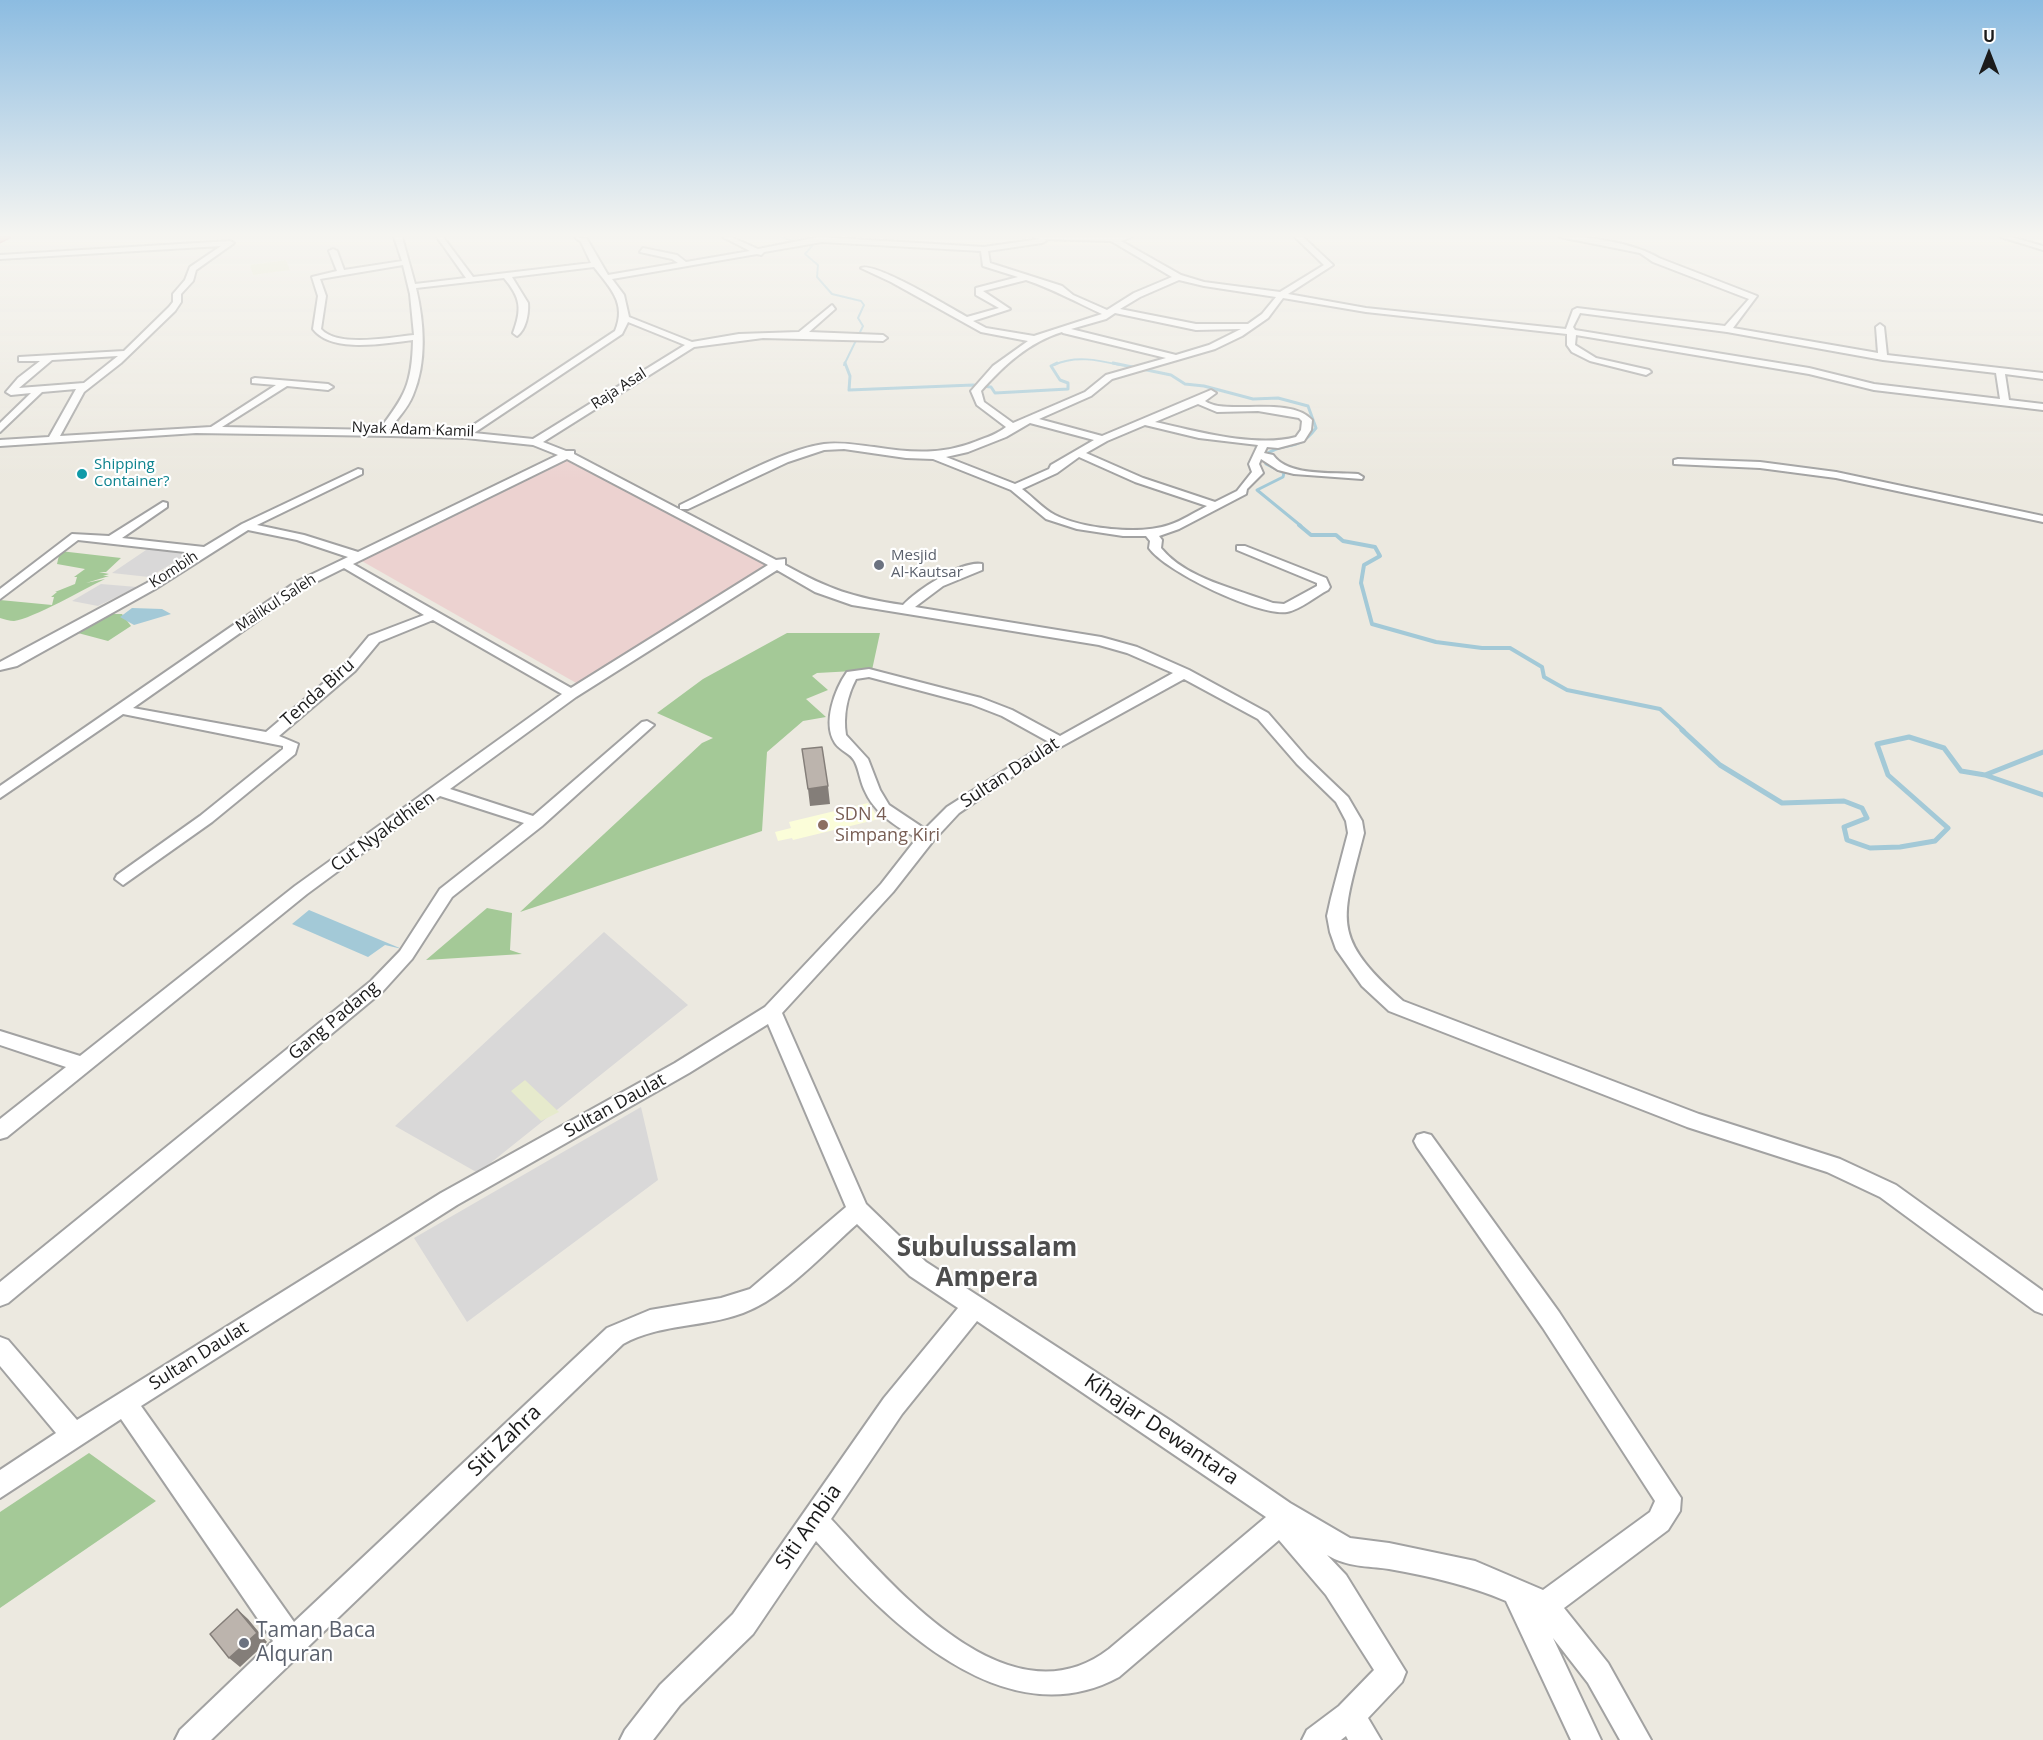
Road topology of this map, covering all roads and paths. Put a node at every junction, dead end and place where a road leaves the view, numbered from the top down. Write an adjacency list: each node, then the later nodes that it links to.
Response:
1 (161, 318): 29 (street)
2 (319, 318): 24 (street)
3 (417, 318): 24 (street)
4 (523, 318): 22 (street)
5 (625, 318): 27 (street); 53 (street)
6 (820, 318): 23 (street)
7 (963, 318): 16 (street)
8 (973, 318): 16 (street)
9 (1099, 318): 19 (street)
10 (1148, 318): 17 (street)
11 (1261, 318): 17 (street)
12 (1446, 318): 21 (street)
13 (1573, 318): 21 (street)
14 (1646, 318): 20 (street)
15 (1737, 318): 20 (street)
16 (966, 320): 26 (street)
17 (1248, 326): 32 (street)
18 (1880, 327): 30 (street)
19 (1060, 329): 26 (street); 32 (street)
20 (1727, 330): 28 (street)
21 (1572, 331): 34 (street); 36 (street)
22 (517, 333)
23 (802, 334): 25 (street, Raja Asal); 27 (street, Raja Asal)
24 (418, 337): 52 (street)
25 (883, 338)
26 (1034, 339): 50 (street)
27 (691, 345): 57 (street, Raja Asal)
28 (1817, 346): 30 (street); 34 (street)
29 (127, 353): 31 (street); 40 (street)
30 (1883, 357): 35 (street)
31 (49, 358): 33 (street); 42 (street)
32 (1178, 358): 47 (street)
33 (22, 359)
34 (1813, 364): 45 (street)
35 (2000, 371): 37 (street); 45 (street)
36 (1646, 372)
37 (2043, 376)
38 (255, 381): 39 (street)
39 (286, 383): 41 (street); 49 (street)
40 (88, 385): 42 (street); 55 (street)
41 (328, 387)
42 (38, 391): 51 (street)
43 (1211, 393): 44 (street)
44 (1200, 400): 48 (street); 59 (street)
45 (2005, 403): 46 (street)
46 (2043, 408)
47 (1028, 419): 50 (street); 56 (street)
48 (1143, 422): 56 (street); 59 (street)
49 (216, 427): 52 (street, Nyak Adam Kamil); 55 (street, Nyak Adam Kamil)
50 (1012, 427): 62 (street)
51 (0, 429)
52 (383, 430): 53 (street, Nyak Adam Kamil); 54 (street); 55 (street)
53 (468, 432): 54 (street, Nyak Adam Kamil)
54 (492, 436): 57 (street)
55 (54, 437): 58 (street)
56 (1103, 439): 61 (street)
57 (537, 440): 60 (street)
58 (0, 442)
59 (1264, 443): 63 (street)
60 (570, 453): 70 (street); 77 (street, Malikul Saleh); 79 (street)
61 (1080, 454): 67 (street); 69 (street)
62 (934, 456): 67 (street); 70 (street)
63 (1264, 457): 66 (street); 69 (street)
64 (1678, 462): 71 (street)
65 (358, 472): 72 (street, Kombih)
66 (1358, 477)
67 (1015, 488): 73 (street)
68 (163, 505): 74 (street)
69 (1218, 506): 73 (street)
70 (684, 507): 79 (street)
71 (2043, 519)
72 (246, 526): 76 (street, Kombih); 77 (street)
73 (1156, 532): 75 (street)
74 (111, 540): 76 (street); 81 (street)
75 (1241, 548)
76 (204, 551): 84 (street, Kombih)
77 (357, 556): 78 (street, Malikul Saleh)
78 (343, 563): 83 (street); 87 (street, Malikul Saleh)
79 (783, 566): 82 (street); 86 (street, Cut Nyakdhien)
80 (978, 567): 82 (street)
81 (0, 595)
82 (906, 609): 85 (street)
83 (434, 615): 86 (street); 89 (street, Tenda Biru)
84 (0, 666)
85 (1184, 674): 90 (street, Sultan Daulat); 103 (street)
86 (571, 694): 91 (street, Cut Nyakdhien)
87 (123, 710): 89 (street, Tenda Biru); 92 (street, Malikul Saleh)
88 (647, 725): 93 (street, Gang Padang)
89 (269, 737): 95 (street)
90 (1059, 741): 94 (street, Sultan Daulat); 94 (street)
91 (440, 791): 93 (street); 98 (street, Cut Nyakdhien)
92 (0, 793)
93 (536, 822): 102 (street, Gang Padang)
94 (927, 837): 96 (street, Sultan Daulat)
95 (123, 879)
96 (772, 1012): 101 (street, Kihajar Dewantara); 106 (street, Sultan Daulat)
97 (0, 1038): 98 (street)
98 (83, 1065): 99 (street, Cut Nyakdhien)
99 (0, 1131)
100 (1424, 1141): 112 (street)
101 (858, 1210): 104 (street, Kihajar Dewantara); 113 (street, Siti Zahra)
102 (0, 1296)
103 (2043, 1304)
104 (974, 1307): 109 (street, Kihajar Dewantara); 110 (street, Siti Ambia)
105 (0, 1348): 107 (street)
106 (124, 1403): 107 (street, Sultan Daulat); 113 (street)
107 (74, 1436): 108 (street, Sultan Daulat)
108 (0, 1485)
109 (1281, 1517): 110 (street); 111 (street, Kihajar Dewantara); 114 (street)
110 (814, 1520): 116 (street, Siti Ambia)
111 (1516, 1591): 112 (street, Kihajar Dewantara); 119 (street)
112 (1545, 1606): 120 (street, Kihajar Dewantara)
113 (292, 1644): 115 (street, Siti Zahra)
114 (1349, 1716): 117 (street); 118 (street)
115 (190, 1740)
116 (635, 1740)
117 (1317, 1740)
118 (1366, 1740)
119 (1586, 1740)
120 (1636, 1740)

